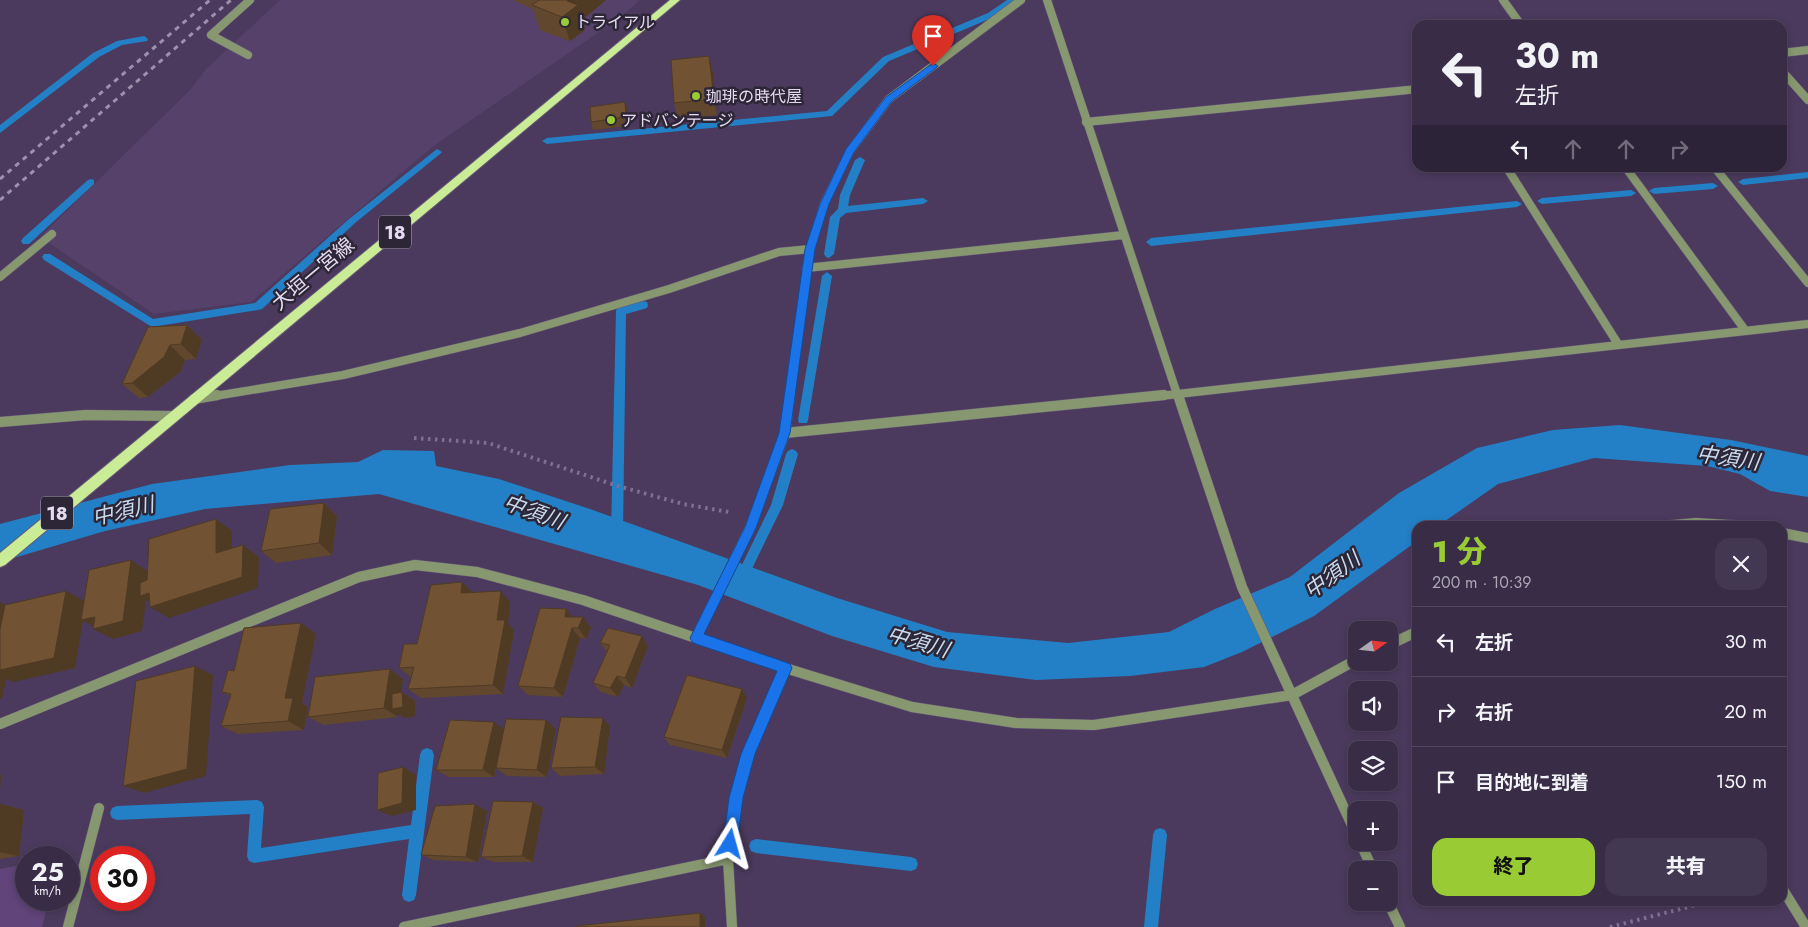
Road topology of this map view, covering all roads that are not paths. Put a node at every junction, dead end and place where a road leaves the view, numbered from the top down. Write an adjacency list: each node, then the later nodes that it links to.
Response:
1 (250, 0): 9 (street)
2 (676, 0): 27 (main road, 大垣一宮線 / 18)
3 (1021, 0): 19 (street)
4 (1047, 0): 13 (street)
5 (1502, 0): 6 (street)
6 (1517, 20)
7 (1808, 50): 8 (street)
8 (1787, 52)
9 (248, 55)
10 (1787, 77): 12 (street)
11 (1412, 90): 13 (street)
12 (1808, 100)
13 (1086, 122): 18 (street)
14 (1510, 172): 25 (street)
15 (1629, 172): 24 (street)
16 (1718, 172): 22 (street)
17 (52, 234): 21 (street)
18 (1124, 235): 20 (street); 26 (street)
19 (810, 249): 20 (street); 27 (street)
20 (806, 268): 30 (street)
21 (0, 277)
22 (1808, 283)
23 (1808, 324): 24 (street)
24 (1745, 330): 25 (street)
25 (1618, 344): 26 (street)
26 (1177, 394): 30 (street); 39 (street)
27 (192, 400): 28 (main road, 大垣一宮線 / 18)
28 (173, 416): 29 (street); 33 (main road, 大垣一宮線 / 18)
29 (0, 422)
30 (785, 433): 35 (street)
31 (1787, 534): 32 (street)
32 (1808, 538)
33 (0, 561)
34 (1412, 634): 36 (street)
35 (696, 638): 38 (street); 40 (street)
36 (1398, 641)
37 (1348, 664): 39 (street)
38 (785, 668): 39 (street); 43 (street)
39 (1292, 696): 42 (street)
40 (0, 724)
41 (99, 808): 46 (street)
42 (1348, 817)
43 (728, 859): 47 (street); 48 (street)
44 (1787, 896): 50 (street)
45 (1392, 911): 49 (street)
46 (68, 927)
47 (404, 927)
48 (732, 927)
49 (1400, 927)
50 (1806, 927)

